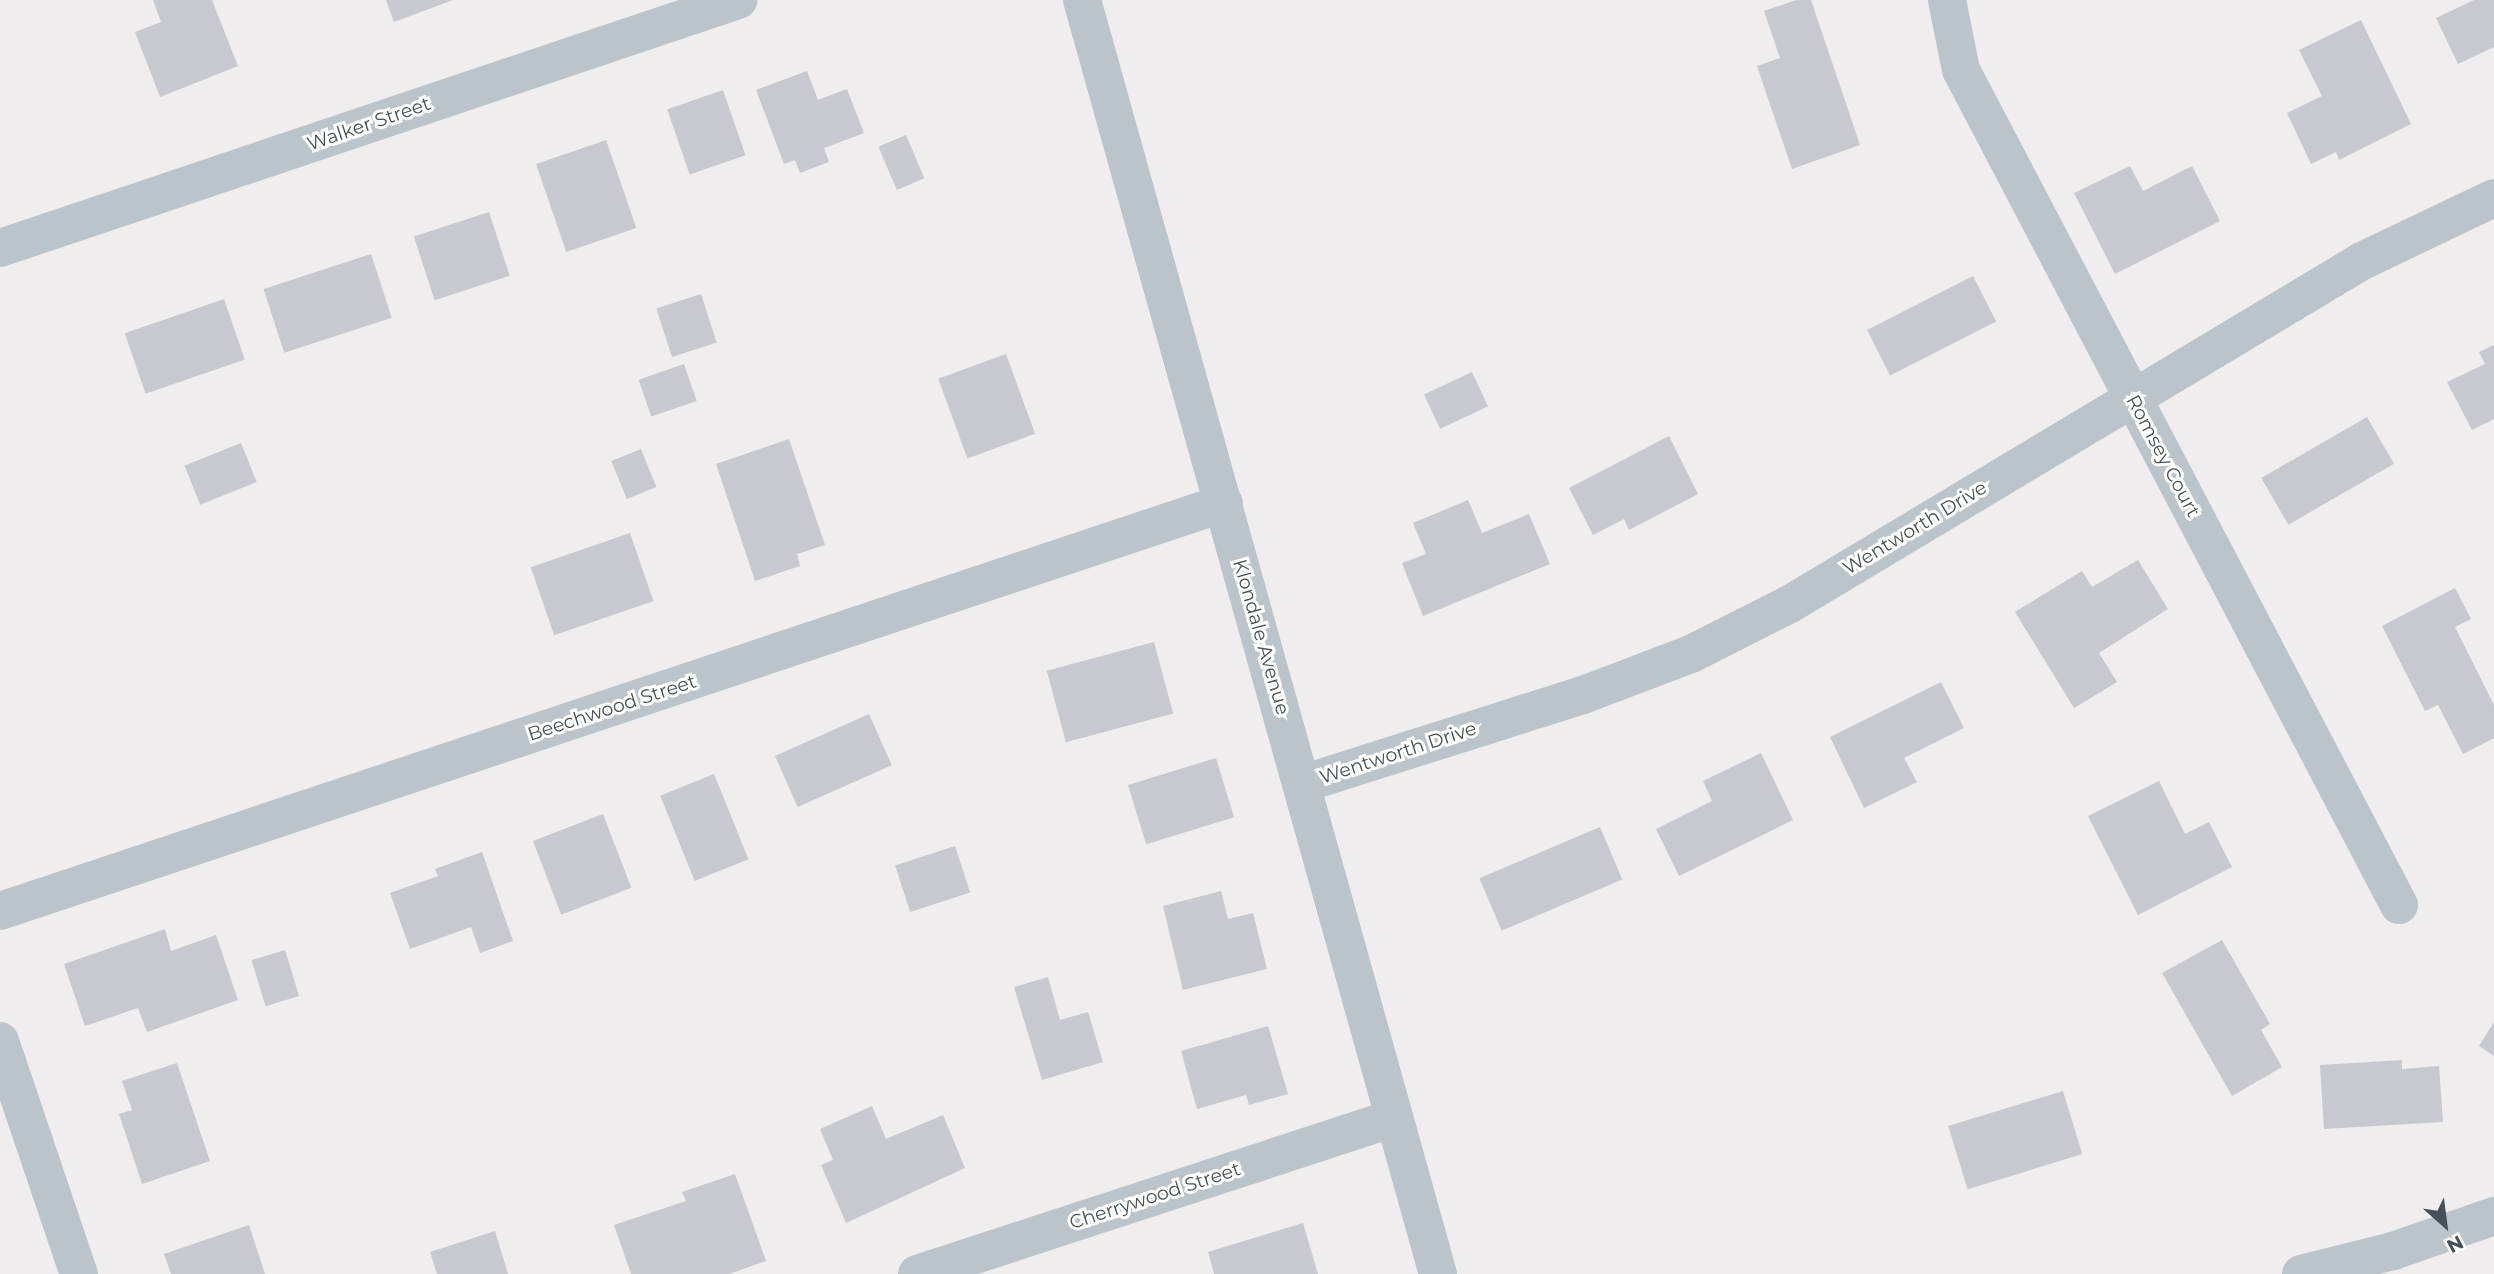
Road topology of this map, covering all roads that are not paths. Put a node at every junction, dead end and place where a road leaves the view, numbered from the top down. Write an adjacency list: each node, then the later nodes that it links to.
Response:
1 (738, 0): 5 (street, Walker Street)
2 (1082, 0): 7 (street, Klondale Avenue)
3 (1947, 0): 6 (street, Romsey Court)
4 (2494, 198): 6 (street, Wentworth Drive)
5 (0, 248)
6 (2132, 397): 8 (street, Wentworth Drive); 9 (street, Romsey Court)
7 (1224, 503): 8 (street, Klondale Avenue); 10 (street, Beechwood Street)
8 (1303, 784): 12 (street, Klondale Avenue)
9 (2399, 905)
10 (0, 911)
11 (0, 1041): 14 (street)
12 (1394, 1118): 15 (street, Cherrywood Street); 16 (street, Klondale Avenue)
13 (2494, 1216): 17 (street)
14 (79, 1274)
15 (917, 1274)
16 (1438, 1274)
17 (2301, 1274)

